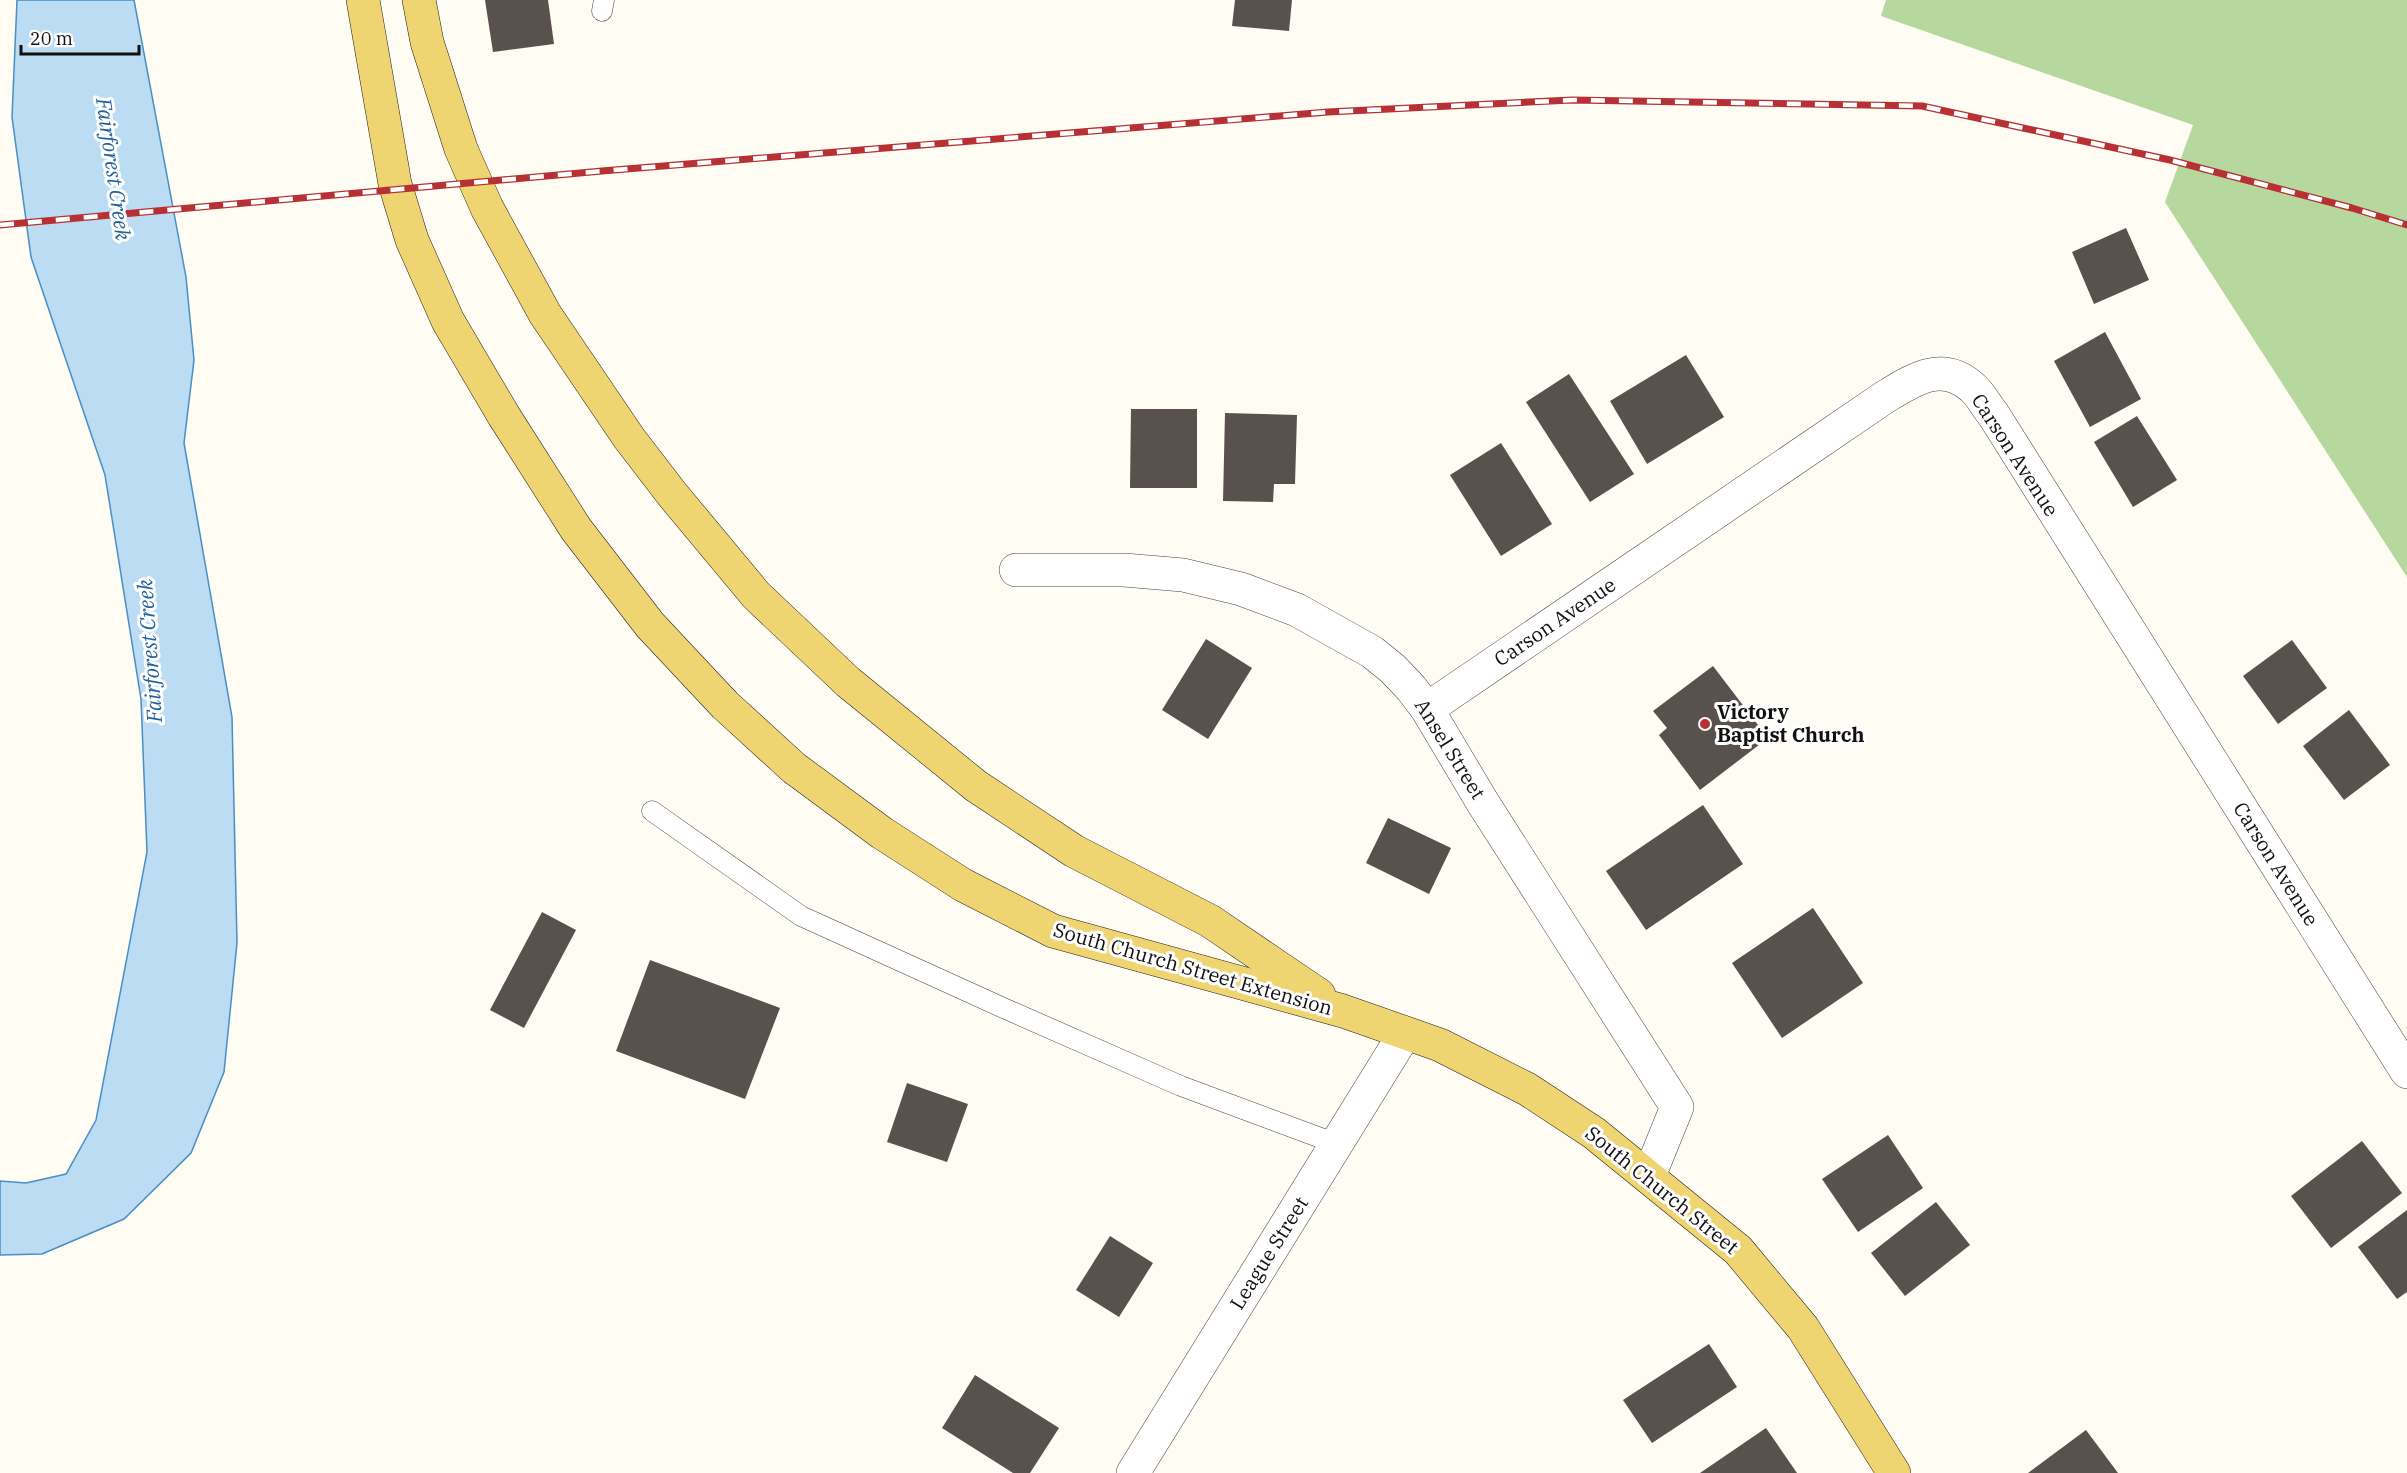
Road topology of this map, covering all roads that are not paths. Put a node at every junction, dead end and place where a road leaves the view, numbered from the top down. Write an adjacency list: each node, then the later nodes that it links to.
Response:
1 (363, 0): 6 (main road, South Church Street Extension)
2 (419, 0): 6 (main road, South Church Street Extension)
3 (1016, 570): 4 (street, Ansel Street)
4 (1427, 709): 8 (street, Carson Avenue); 10 (street, Ansel Street)
5 (652, 811): 9 (lane)
6 (1343, 1011): 7 (main road, South Church Street)
7 (1405, 1033): 9 (street, League Street); 10 (main road, South Church Street)
8 (2407, 1072)
9 (1337, 1143): 11 (street, League Street)
10 (1649, 1176): 12 (main road, South Church Street)
11 (1133, 1473)
12 (1894, 1473)

